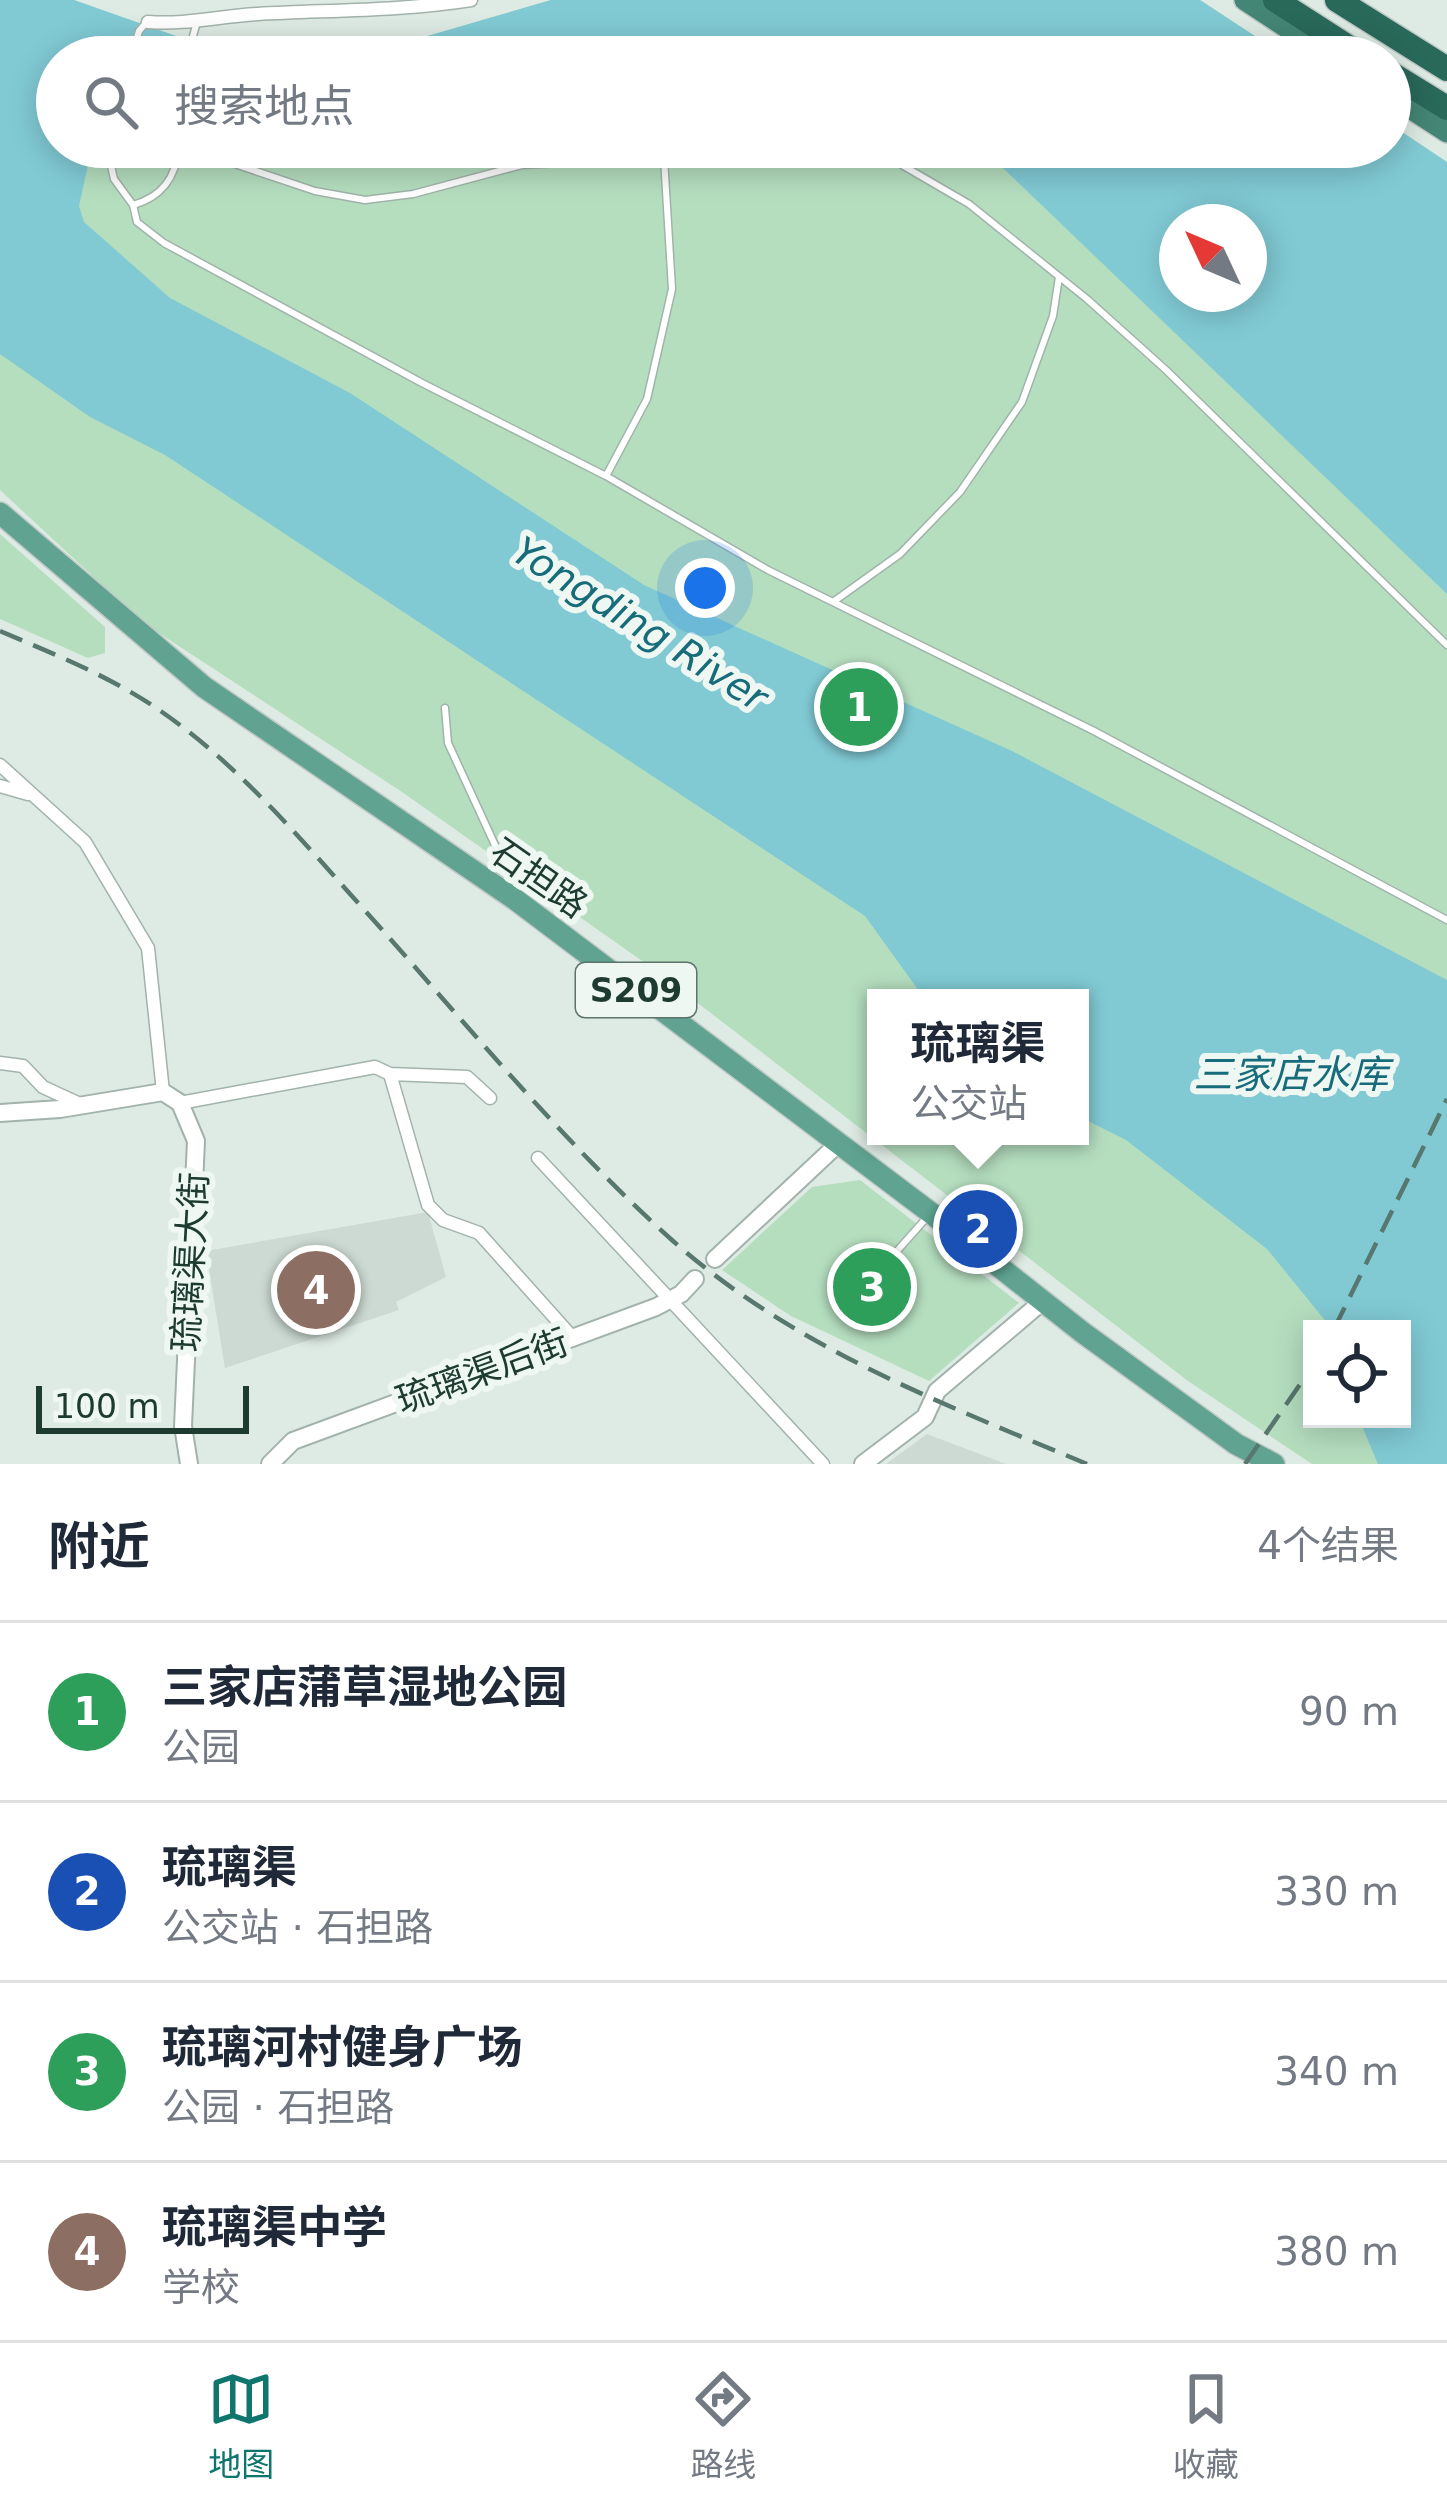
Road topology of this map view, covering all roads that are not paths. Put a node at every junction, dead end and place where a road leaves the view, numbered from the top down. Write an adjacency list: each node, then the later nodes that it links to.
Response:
1 (471, 0): 6 (street)
2 (1245, 0): 9 (highway)
3 (1275, 0): 10 (highway)
4 (1341, 2): 11 (highway)
5 (148, 22): 6 (street); 7 (lane)
6 (197, 22): 8 (lane)
7 (137, 36)
8 (193, 36)
9 (1300, 36)
10 (1331, 36)
11 (1394, 36)
12 (1411, 47): 13 (highway)
13 (1447, 70)
14 (1411, 86): 15 (highway)
15 (1447, 108)
16 (1411, 109): 17 (highway)
17 (1447, 132)
18 (111, 168): 24 (lane)
19 (175, 168): 24 (lane)
20 (246, 168): 21 (lane)
21 (511, 168)
22 (665, 168): 26 (lane)
23 (908, 168): 25 (lane)
24 (133, 205): 26 (lane)
25 (1059, 277): 28 (lane); 29 (lane)
26 (605, 476): 28 (lane)
27 (0, 513): 34 (main road, 石担路 / S209)
28 (833, 602): 35 (lane)
29 (1447, 645)
30 (445, 708): 34 (lane)
31 (0, 765): 33 (street)
32 (0, 786): 33 (street)
33 (33, 795): 38 (street)
34 (484, 879): 42 (main road, 石担路 / S209)
35 (1447, 920)
36 (0, 1063): 40 (street)
37 (390, 1074): 38 (street); 39 (street); 50 (street)
38 (172, 1097): 40 (street); 51 (street, 琉璃渠大街)
39 (490, 1098)
40 (83, 1106): 41 (street)
41 (0, 1113)
42 (839, 1143): 44 (main road, 石担路 / S209); 45 (street)
43 (538, 1158): 49 (street)
44 (931, 1213): 46 (lane); 48 (main road, 石担路 / S209)
45 (715, 1258)
46 (889, 1260): 46 (lane)
47 (695, 1279): 49 (street, 琉璃渠后街)
48 (1043, 1300): 54 (street); 55 (main road, 石担路 / S209)
49 (668, 1301): 50 (street, 琉璃渠后街); 53 (street)
50 (572, 1338): 52 (street, 琉璃渠后街)
51 (188, 1464)
52 (270, 1464)
53 (823, 1464)
54 (863, 1464)
55 (1274, 1464)

